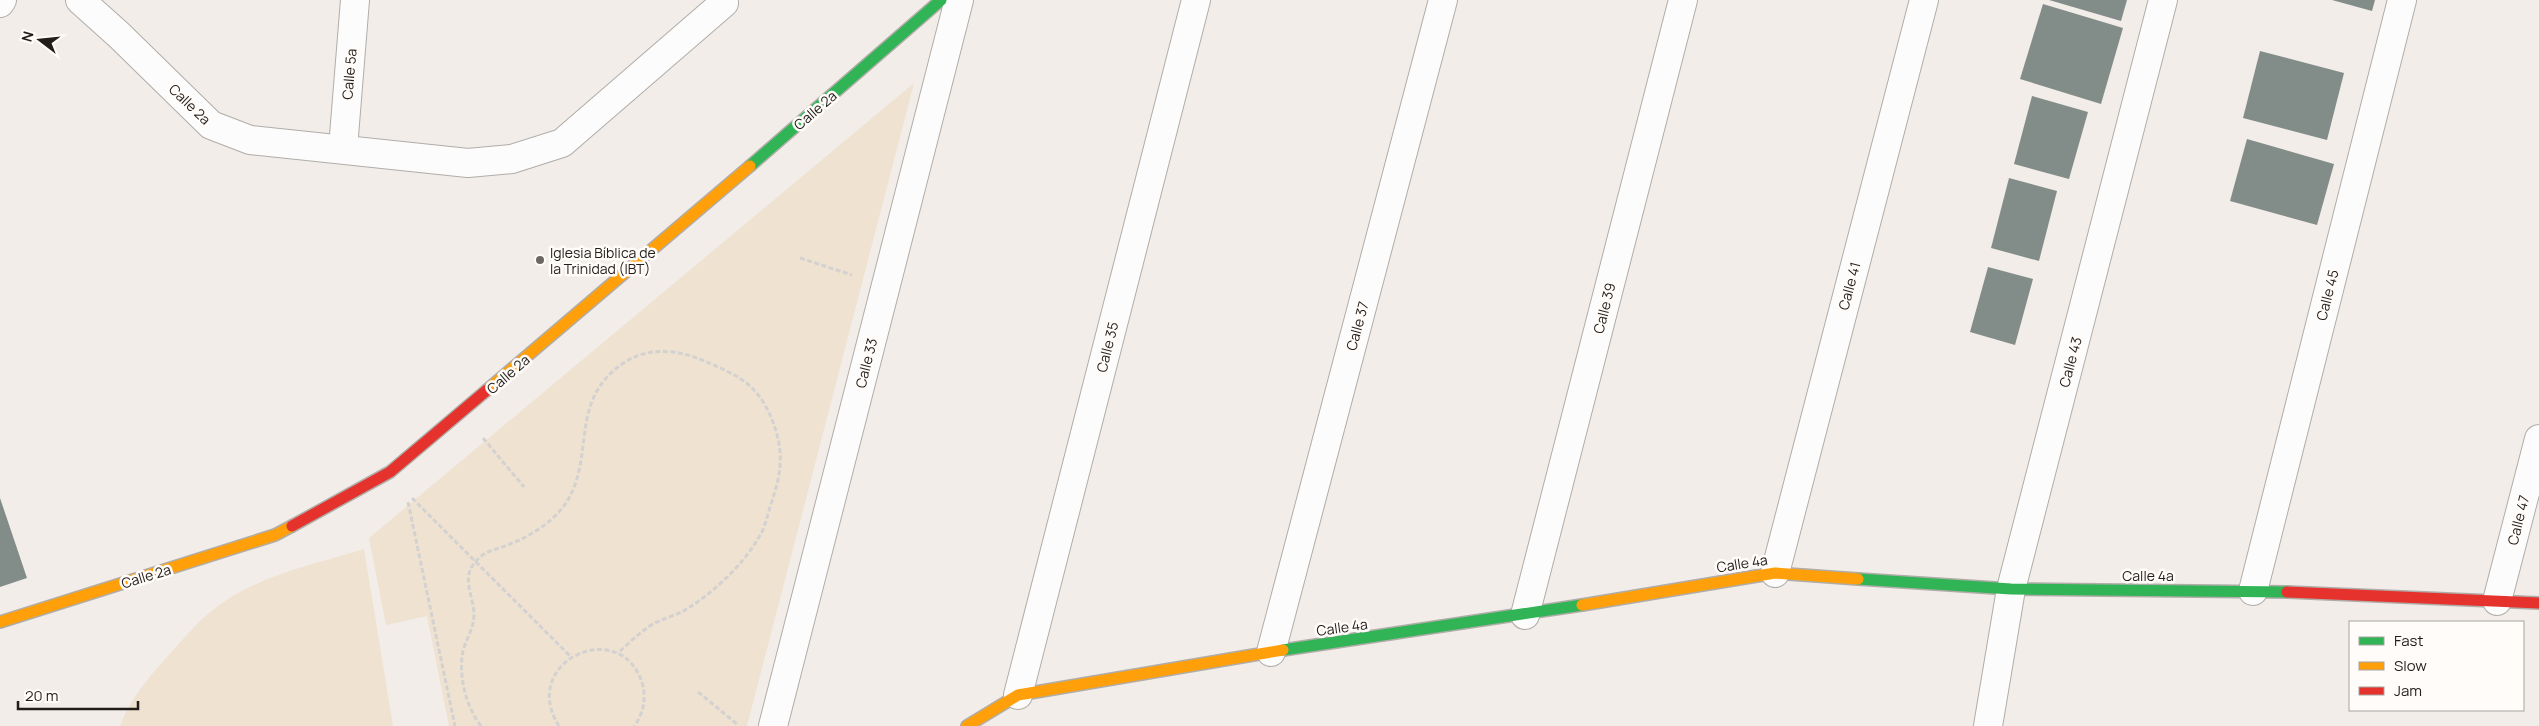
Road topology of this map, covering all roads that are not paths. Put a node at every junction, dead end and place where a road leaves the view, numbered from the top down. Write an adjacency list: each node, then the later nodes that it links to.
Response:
1 (2, 0): 12 (street)
2 (80, 0): 14 (street, Calle 2a)
3 (355, 0): 14 (street, Calle 5a)
4 (941, 0): 22 (street, Calle 2a)
5 (959, 0): 25 (street, Calle 33)
6 (1196, 0): 24 (street, Calle 35)
7 (1443, 0): 23 (street, Calle 37)
8 (1683, 0): 21 (street, Calle 39)
9 (1924, 0): 16 (street, Calle 41)
10 (2163, 0): 17 (street, Calle 43)
11 (2402, 0): 18 (street, Calle 45)
12 (0, 3)
13 (724, 3): 14 (street, Calle 2a)
14 (343, 148)
15 (2539, 439): 19 (street, Calle 47)
16 (1775, 573): 17 (street, Calle 4a); 21 (street, Calle 4a)
17 (2010, 589): 18 (street, Calle 4a); 27 (street, Calle 43)
18 (2253, 591): 19 (street, Calle 4a)
19 (2497, 601): 20 (street, Calle 4a)
20 (2539, 603)
21 (1525, 616): 23 (street, Calle 4a)
22 (0, 622)
23 (1271, 652): 24 (street, Calle 4a)
24 (1018, 695): 26 (street, Calle 4a)
25 (774, 726)
26 (967, 726)
27 (1988, 726)

